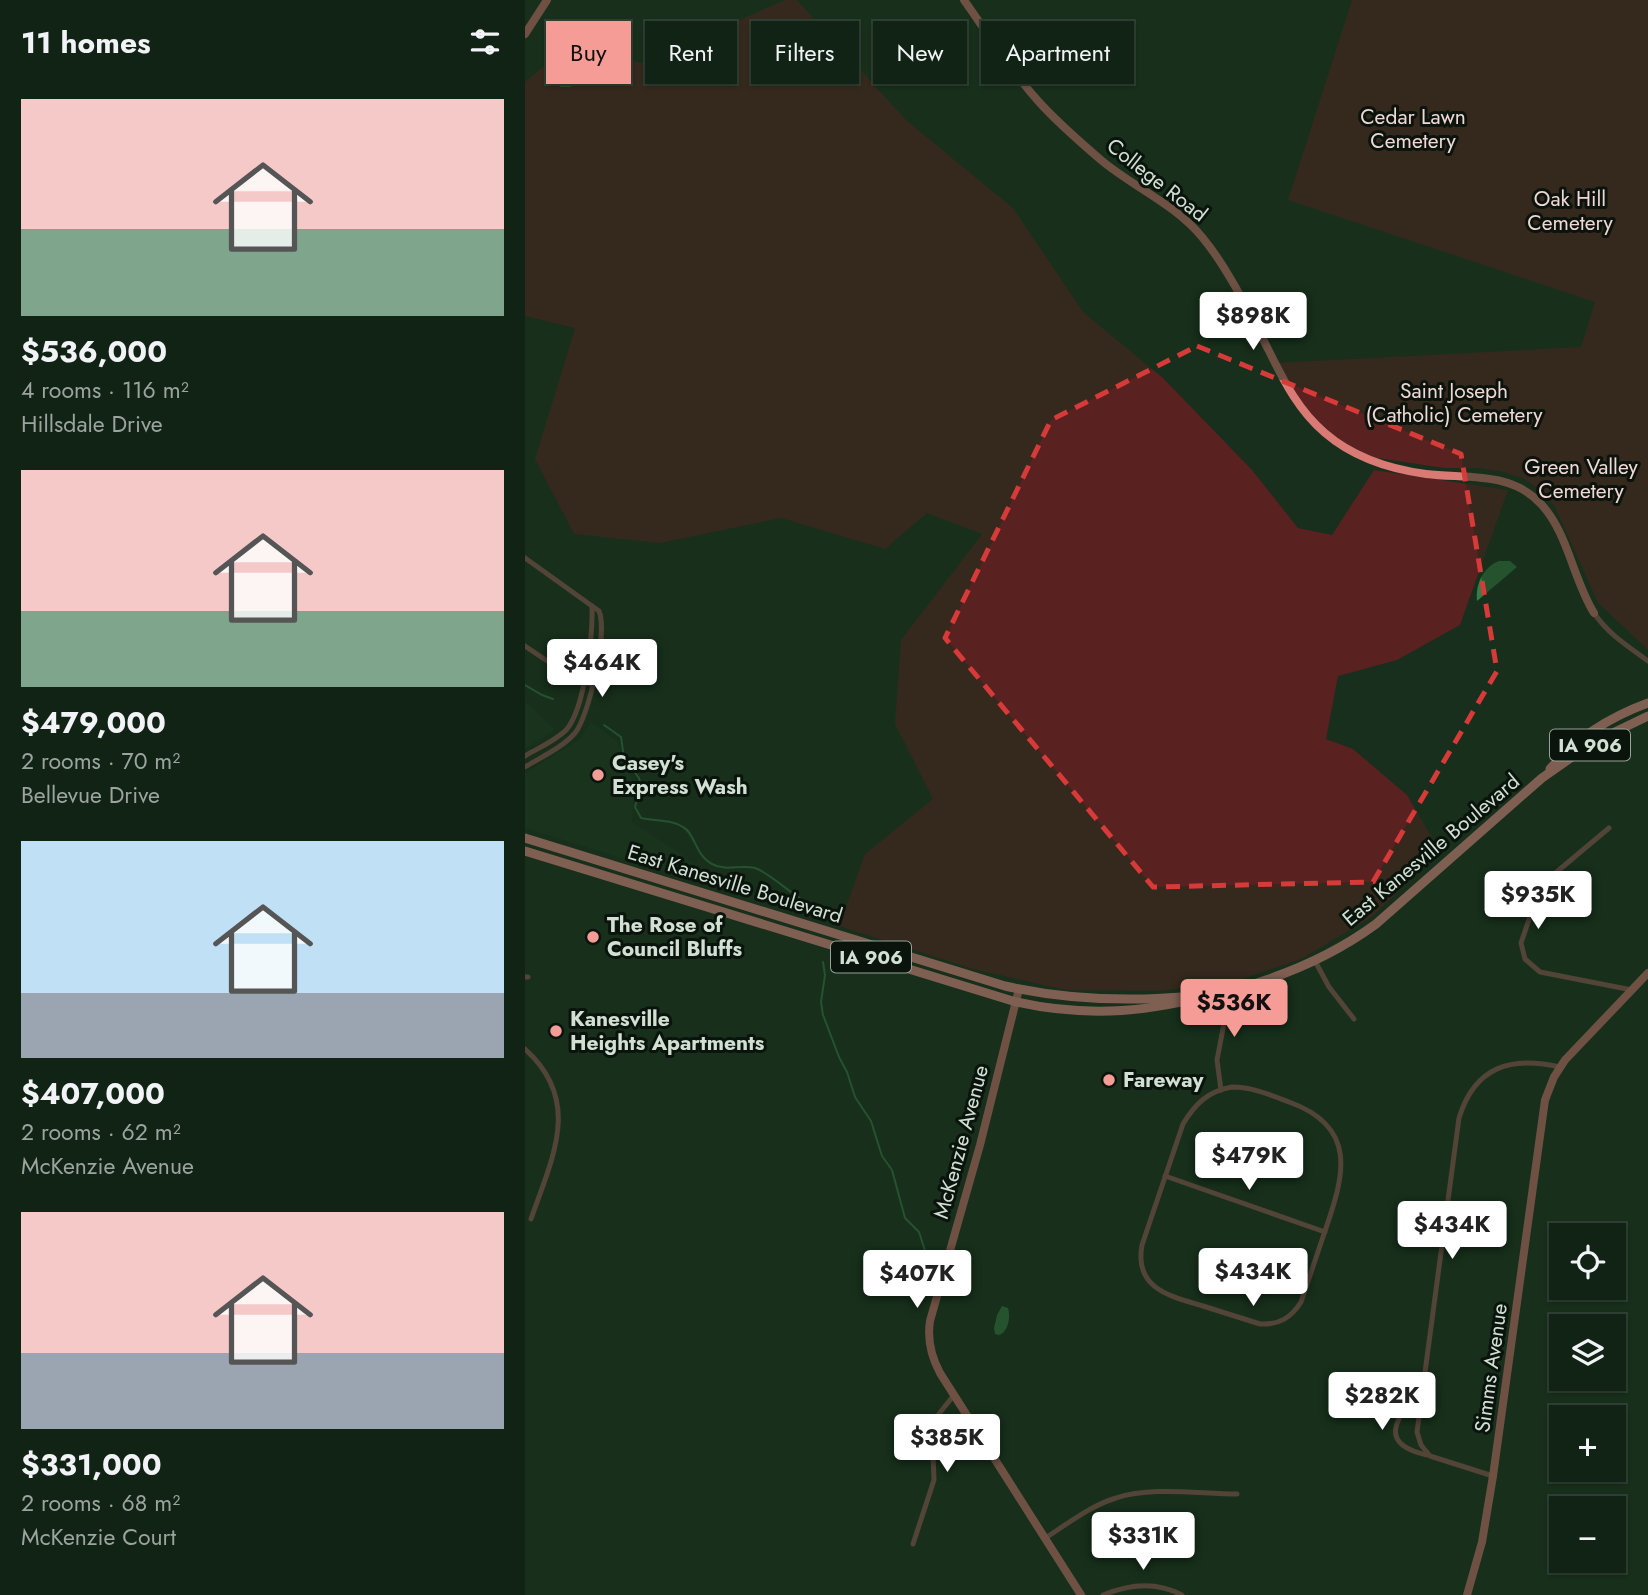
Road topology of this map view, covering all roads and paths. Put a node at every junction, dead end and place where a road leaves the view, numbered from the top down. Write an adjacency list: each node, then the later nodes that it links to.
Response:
1 (547, 0): 3 (street)
2 (964, 0): 6 (street, College Road)
3 (525, 34)
4 (525, 558): 5 (street)
5 (592, 606): 9 (street); 10 (street)
6 (1594, 613): 8 (street, College Road)
7 (525, 646): 9 (street)
8 (1648, 661)
9 (583, 682): 10 (street); 13 (street)
10 (592, 685): 14 (street)
11 (1648, 703): 15 (main road, East Kanesville Boulevard / IA 906)
12 (1648, 716): 15 (main road, East Kanesville Boulevard / IA 906)
13 (525, 756)
14 (525, 767)
15 (1542, 778): 19 (main road, East Kanesville Boulevard / IA 906)
16 (1609, 828): 22 (street)
17 (525, 838): 21 (main road, East Kanesville Boulevard / IA 906)
18 (525, 851): 24 (main road, East Kanesville Boulevard / IA 906)
19 (1315, 961): 23 (main road, East Kanesville Boulevard / IA 906); 25 (street)
20 (1648, 973): 22 (street, Simms Avenue)
21 (1019, 989): 23 (main road, East Kanesville Boulevard / IA 906); 24 (street, McKenzie Avenue)
22 (1632, 990): 27 (street, Simms Avenue)
23 (1224, 992): 24 (main road, East Kanesville Boulevard / IA 906); 28 (street)
24 (1016, 1002): 33 (street, McKenzie Avenue)
25 (1354, 1019)
26 (525, 1049): 30 (street)
27 (1560, 1067): 32 (street); 35 (street, Simms Avenue)
28 (1221, 1090): 29 (street); 31 (street)
29 (1165, 1176): 31 (street); 31 (street)
30 (531, 1219)
31 (1325, 1232)
32 (1422, 1385): 34 (street); 34 (street)
33 (954, 1395): 37 (street, McKenzie Avenue); 38 (street)
34 (1430, 1456): 35 (street)
35 (1493, 1476): 42 (street, Simms Avenue)
36 (1237, 1494): 37 (street)
37 (1044, 1539): 39 (street, McKenzie Avenue)
38 (913, 1544)
39 (1080, 1595)
40 (1103, 1595): 41 (street)
41 (1182, 1595)
42 (1467, 1595)

